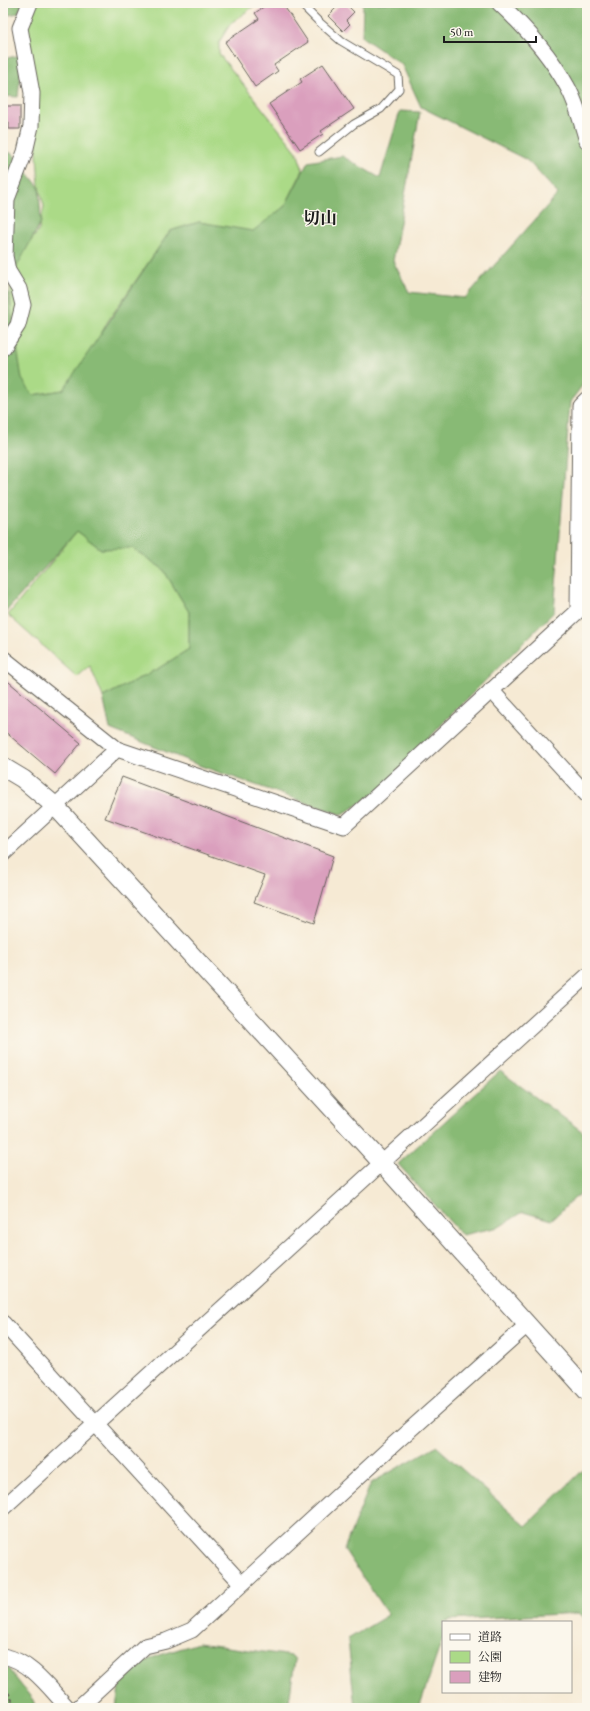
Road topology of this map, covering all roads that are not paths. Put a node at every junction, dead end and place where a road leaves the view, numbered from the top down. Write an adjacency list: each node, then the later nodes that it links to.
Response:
1 (30, 3): 6 (street)
2 (300, 3): 5 (lane)
3 (499, 3): 4 (street)
4 (587, 141)
5 (319, 152)
6 (3, 348)
7 (587, 399): 9 (street)
8 (3, 658): 10 (street)
9 (491, 690): 10 (street); 12 (street)
10 (117, 749): 13 (street)
11 (3, 767): 13 (street)
12 (587, 795)
13 (55, 806): 14 (street); 16 (street)
14 (3, 854)
15 (587, 976): 16 (street)
16 (382, 1163): 18 (street); 20 (street)
17 (3, 1323): 20 (street)
18 (527, 1325): 19 (street); 22 (street)
19 (587, 1391)
20 (95, 1424): 21 (street); 22 (street)
21 (3, 1508)
22 (242, 1584): 25 (street)
23 (3, 1656): 24 (street)
24 (68, 1708)
25 (78, 1708)

